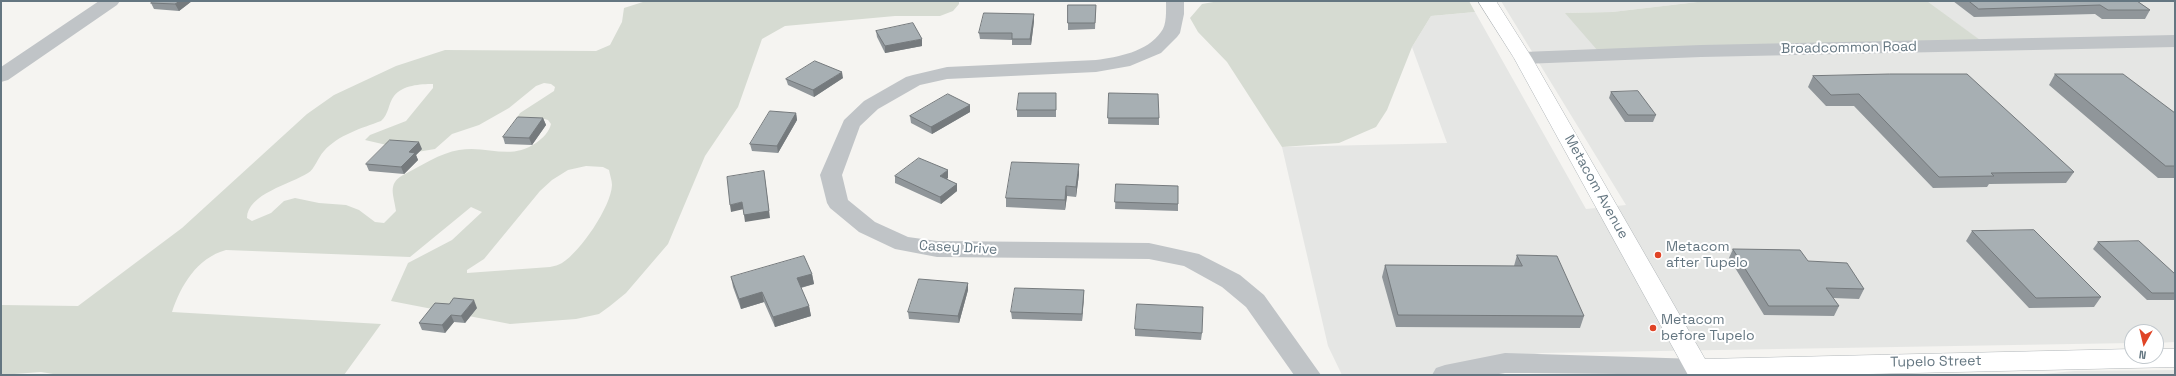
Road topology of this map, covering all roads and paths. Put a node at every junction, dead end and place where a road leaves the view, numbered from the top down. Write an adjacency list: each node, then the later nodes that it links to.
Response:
1 (111, 1): 6 (street)
2 (1174, 1): 9 (street, Casey Drive)
3 (1487, 1): 5 (main road, Metacom Avenue)
4 (2175, 41): 5 (street, Broadcommon Road)
5 (1522, 58): 8 (main road, Metacom Avenue)
6 (1, 76)
7 (2175, 358): 8 (main road, Tupelo Street)
8 (1700, 372): 10 (street)
9 (1308, 375)
10 (1445, 375)

